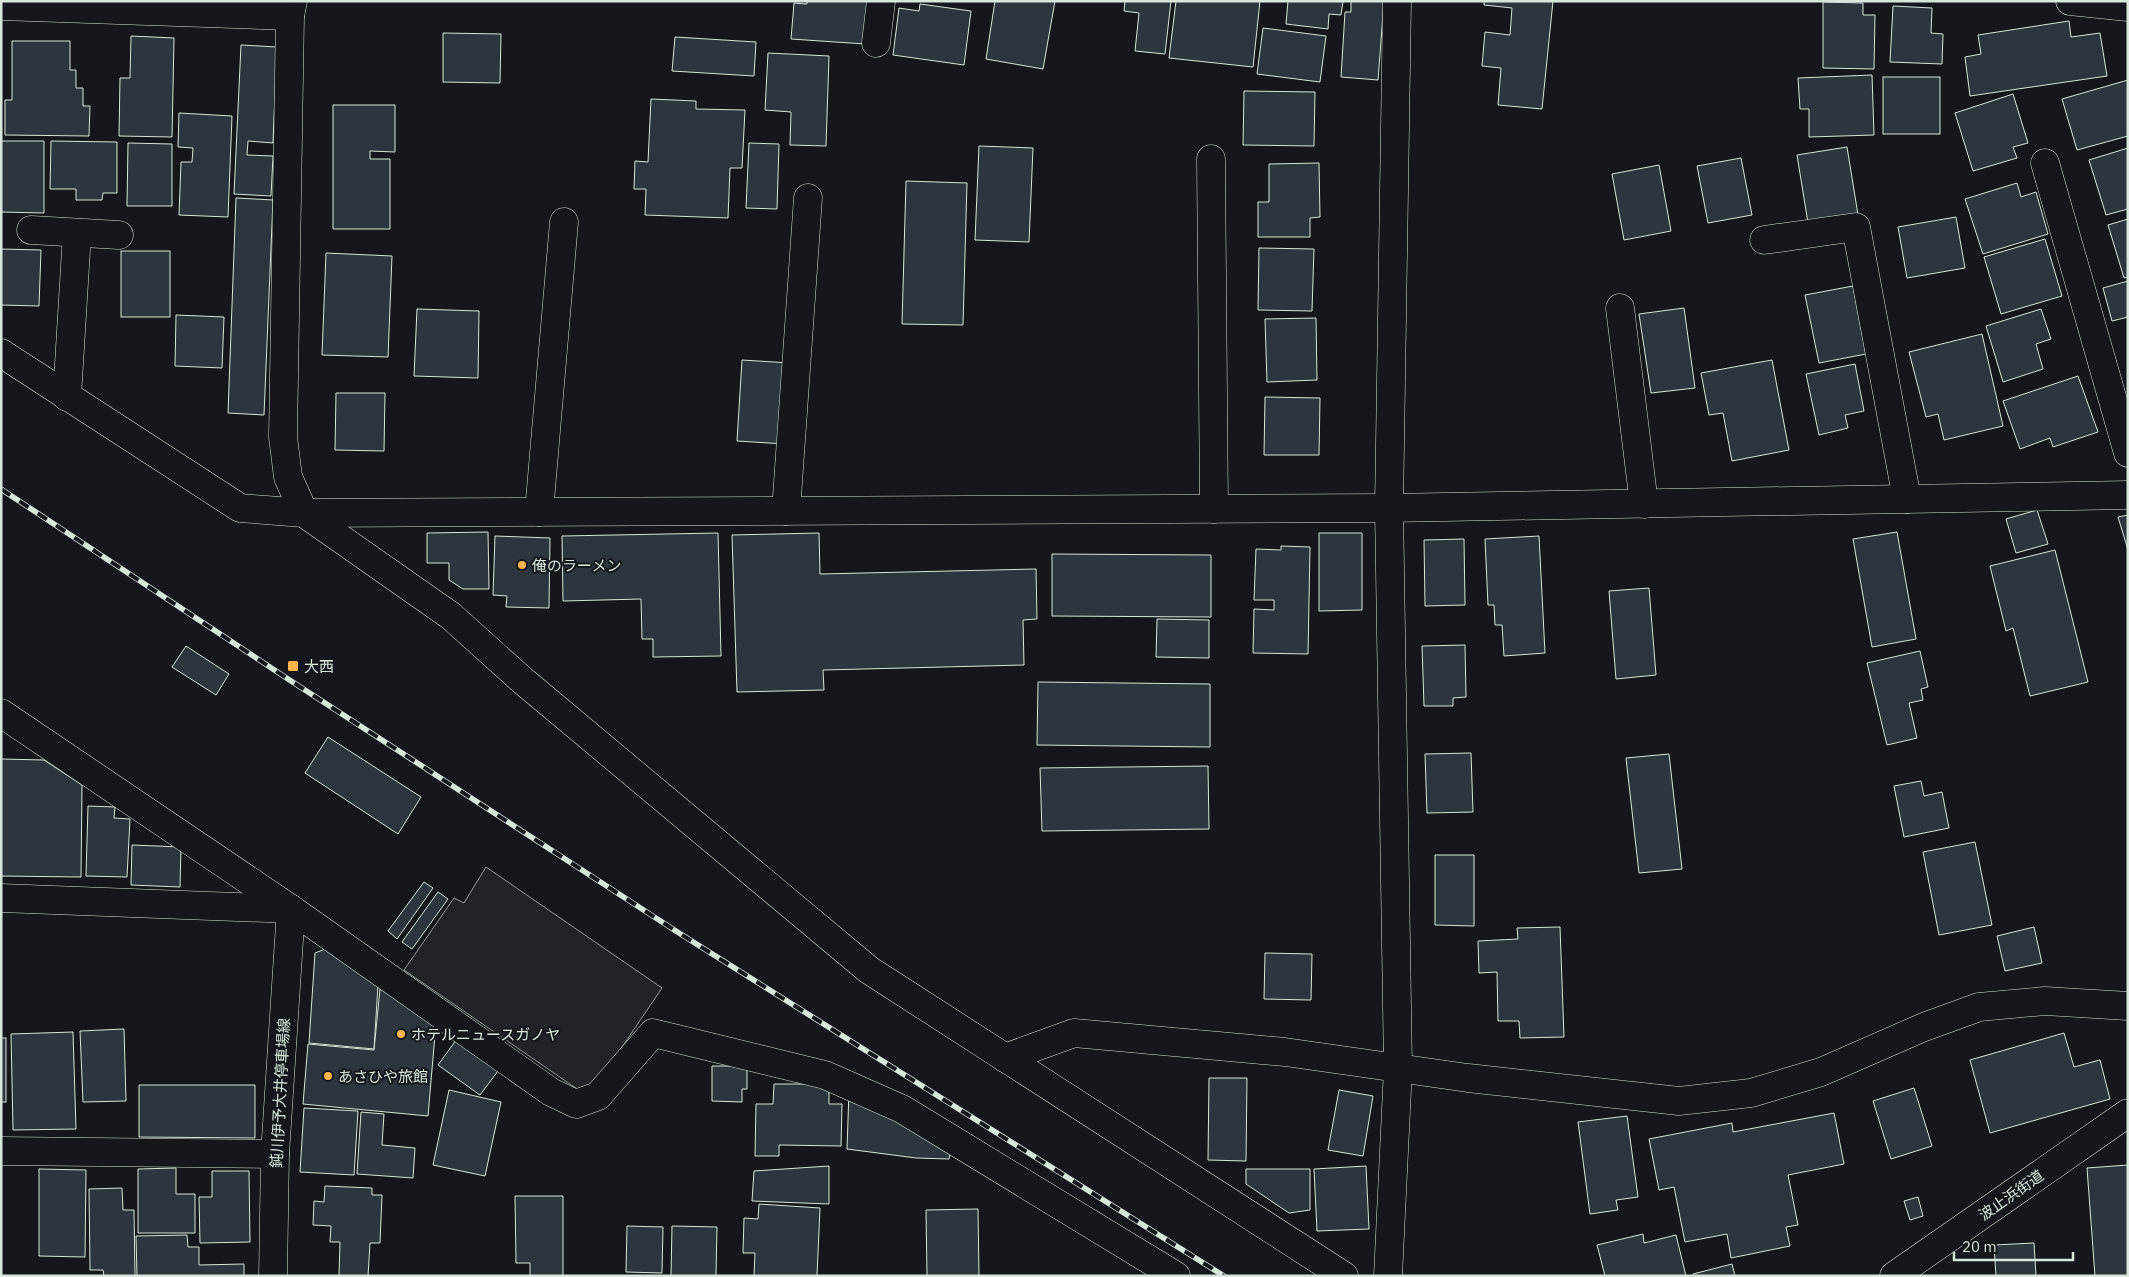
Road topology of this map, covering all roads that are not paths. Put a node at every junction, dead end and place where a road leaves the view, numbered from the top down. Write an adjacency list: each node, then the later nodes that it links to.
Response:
1 (881, 1): 9 (street)
2 (1397, 1): 25 (street)
3 (2070, 1): 7 (street)
4 (36, 5): 5 (street); 6 (street)
5 (1, 6)
6 (166, 7): 8 (street)
7 (2128, 7)
8 (292, 8): 29 (street)
9 (876, 43)
10 (1211, 159): 26 (street)
11 (2045, 163): 21 (street)
12 (808, 198): 27 (street)
13 (564, 222): 28 (street)
14 (31, 230): 15 (street)
15 (77, 233): 16 (street); 20 (street)
16 (119, 235)
17 (1764, 240): 23 (street)
18 (1620, 308): 24 (street)
19 (1, 353): 20 (street)
20 (67, 397): 29 (street)
21 (2128, 453)
22 (2128, 495): 23 (street)
23 (1907, 499): 24 (street)
24 (1644, 504): 25 (street)
25 (1390, 508): 26 (street); 35 (street)
26 (1214, 509): 27 (street)
27 (786, 511): 28 (street)
28 (539, 512): 29 (street)
29 (304, 513): 34 (street)
30 (1, 712): 32 (street)
31 (1, 898): 32 (street)
32 (291, 910): 38 (street, 鈍川伊予大井停車場線); 40 (street)
33 (2128, 1006): 35 (street)
34 (1005, 1058): 35 (street); 41 (street)
35 (1398, 1068): 42 (street)
36 (2128, 1113): 43 (street, 波止浜街道)
37 (1, 1151): 38 (street)
38 (275, 1154): 39 (street, 鈍川伊予大井停車場線)
39 (273, 1276)
40 (1176, 1276)
41 (1344, 1276)
42 (1388, 1276)
43 (1894, 1276)

